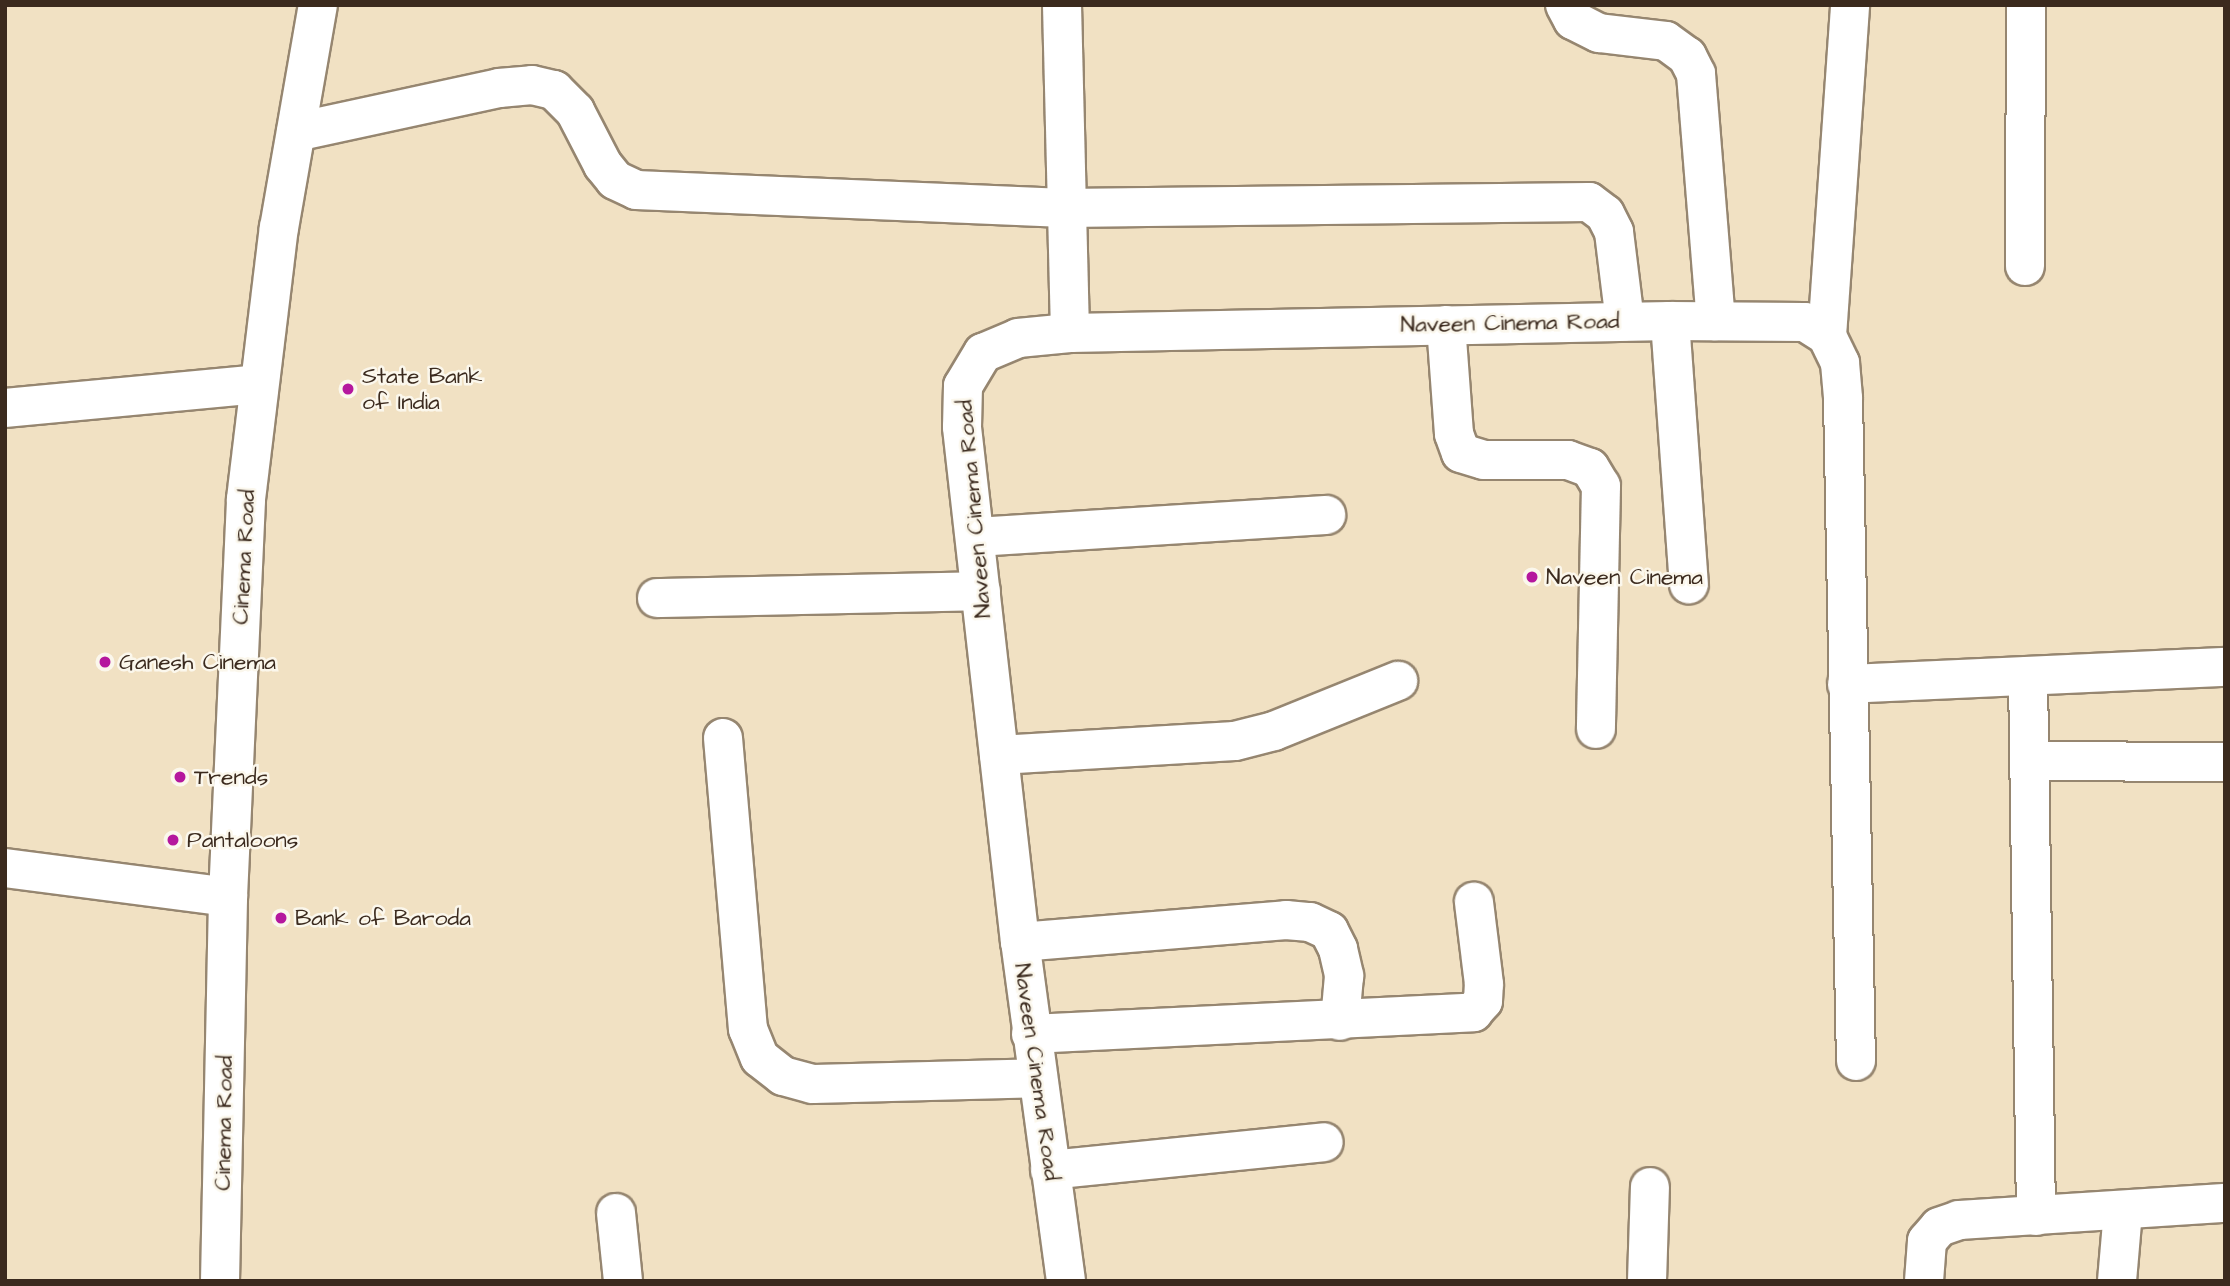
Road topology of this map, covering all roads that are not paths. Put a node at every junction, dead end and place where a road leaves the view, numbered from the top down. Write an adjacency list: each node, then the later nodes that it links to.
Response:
1 (318, 5): 6 (street, Cinema Road)
2 (1062, 5): 7 (street)
3 (1565, 5): 11 (street)
4 (1850, 5): 13 (street)
5 (2026, 5): 8 (street)
6 (296, 132): 7 (street); 15 (street, Cinema Road)
7 (1065, 208): 9 (street); 14 (street)
8 (2025, 266)
9 (1625, 321): 10 (street, Naveen Cinema Road); 12 (street, Naveen Cinema Road)
10 (1670, 321): 11 (street, Naveen Cinema Road); 19 (street)
11 (1716, 321): 13 (street, Naveen Cinema Road)
12 (1446, 325): 14 (street, Naveen Cinema Road); 26 (street)
13 (1816, 329): 25 (street)
14 (1070, 333): 18 (street, Naveen Cinema Road)
15 (258, 384): 16 (street); 32 (street, Cinema Road)
16 (5, 408)
17 (1326, 515): 18 (street)
18 (975, 537): 20 (street, Naveen Cinema Road)
19 (1689, 584)
20 (981, 590): 21 (street); 28 (street, Naveen Cinema Road)
21 (657, 598)
22 (2225, 667): 23 (street)
23 (2028, 676): 25 (street); 29 (street)
24 (1398, 681): 28 (street)
25 (1847, 684): 37 (street)
26 (1596, 729)
27 (723, 738): 38 (street)
28 (999, 755): 34 (street, Naveen Cinema Road)
29 (2029, 761): 30 (street); 45 (street)
30 (2225, 762)
31 (5, 868): 32 (street)
32 (228, 897): 46 (street, Cinema Road)
33 (1474, 902): 35 (street)
34 (1020, 943): 35 (street); 36 (street, Naveen Cinema Road)
35 (1340, 1021): 36 (street)
36 (1031, 1034): 38 (street, Naveen Cinema Road)
37 (1856, 1061)
38 (1037, 1078): 40 (street, Naveen Cinema Road)
39 (1324, 1142): 40 (street)
40 (1050, 1170): 48 (street, Naveen Cinema Road)
41 (1650, 1187): 49 (street)
42 (2225, 1203): 43 (street)
43 (2123, 1211): 45 (street); 51 (street)
44 (616, 1213): 47 (street)
45 (2036, 1216): 50 (street)
46 (220, 1281)
47 (623, 1281)
48 (1066, 1281)
49 (1647, 1281)
50 (1924, 1281)
51 (2117, 1281)

